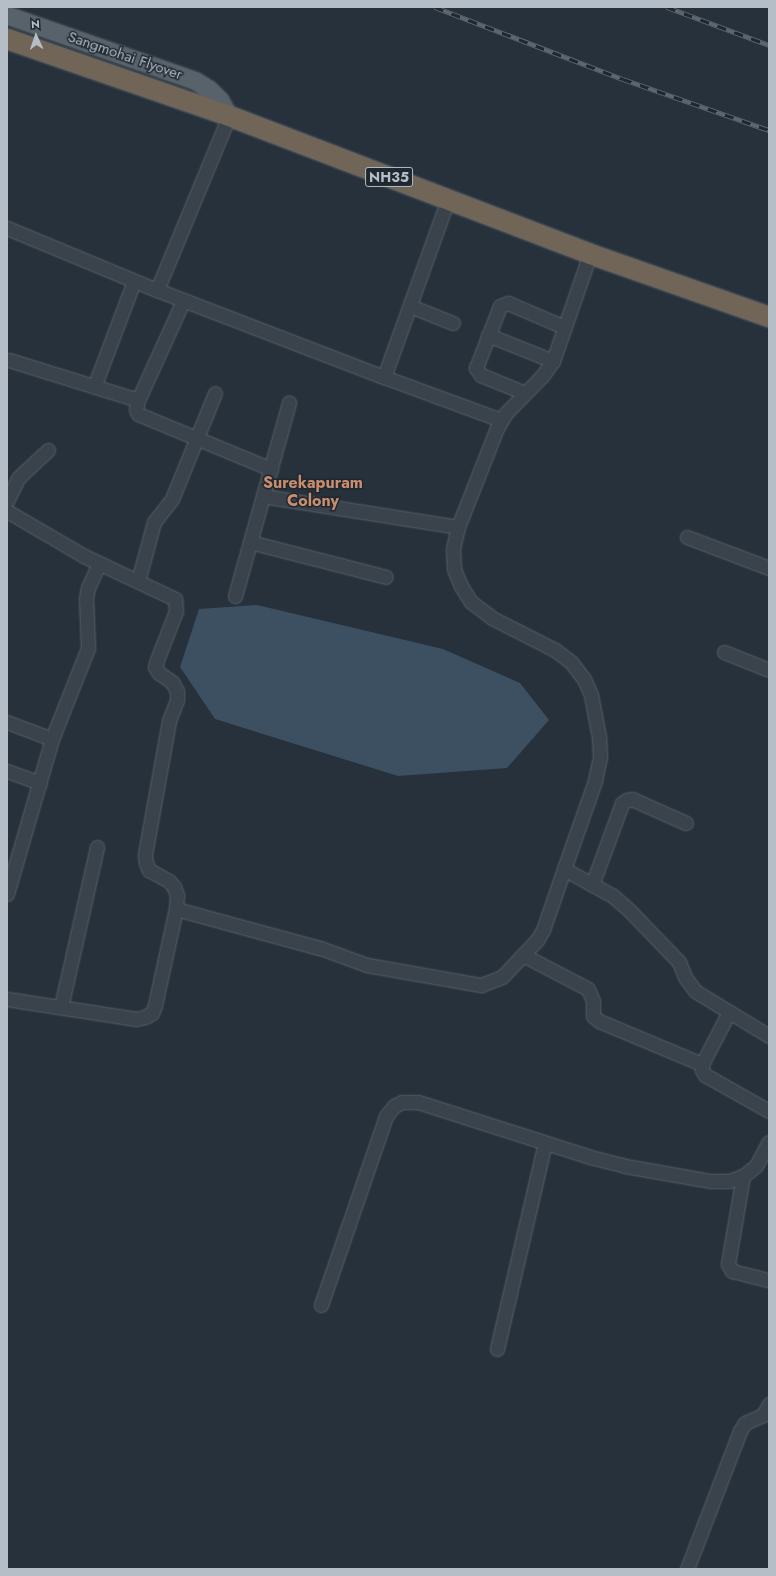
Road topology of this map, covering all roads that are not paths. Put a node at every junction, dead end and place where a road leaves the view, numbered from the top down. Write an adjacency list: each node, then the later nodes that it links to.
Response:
1 (7, 15): 3 (main road, Sangmohai Flyover)
2 (7, 39): 3 (highway, NH35)
3 (229, 116): 4 (highway, NH35); 8 (street)
4 (448, 199): 6 (highway, NH35); 10 (street)
5 (7, 228): 7 (street)
6 (590, 254): 11 (highway, NH35); 13 (street)
7 (134, 281): 8 (street); 18 (street)
8 (157, 290): 9 (street)
9 (183, 301): 17 (street); 21 (street)
10 (410, 306): 12 (street); 17 (street)
11 (769, 317)
12 (452, 323)
13 (564, 327): 14 (street); 16 (street)
14 (488, 335): 16 (street); 20 (street)
15 (9, 360): 18 (street)
16 (552, 360): 20 (street)
17 (384, 377): 23 (street)
18 (94, 387): 21 (street)
19 (215, 393): 24 (street)
20 (525, 393): 23 (street)
21 (138, 400): 24 (street)
22 (289, 402): 26 (street)
23 (501, 420): 30 (street)
24 (197, 438): 26 (street); 36 (street)
25 (48, 450): 28 (street)
26 (271, 468): 27 (street)
27 (263, 496): 30 (street); 32 (street)
28 (7, 501)
29 (7, 511): 33 (street)
30 (458, 527): 46 (street)
31 (687, 537): 34 (street)
32 (250, 542): 35 (street); 37 (street)
33 (99, 563): 36 (street); 41 (street)
34 (769, 568)
35 (386, 577)
36 (138, 581): 49 (street)
37 (235, 596)
38 (724, 652): 39 (street)
39 (769, 670)
40 (7, 722): 41 (street)
41 (52, 739): 43 (street)
42 (7, 771): 43 (street)
43 (40, 783): 48 (street)
44 (686, 823): 47 (street)
45 (97, 847): 52 (street)
46 (564, 869): 47 (street); 50 (street)
47 (592, 885): 53 (street)
48 (7, 894)
49 (176, 909): 50 (street); 52 (street)
50 (523, 955): 55 (street)
51 (7, 999): 52 (street)
52 (62, 1008)
53 (729, 1012): 54 (street); 55 (street)
54 (769, 1036)
55 (702, 1064): 56 (street)
56 (769, 1111)
57 (769, 1142): 59 (street)
58 (545, 1143): 59 (street); 61 (street); 62 (street)
59 (743, 1176): 60 (street)
60 (769, 1280)
61 (321, 1305)
62 (497, 1349)
63 (769, 1404): 64 (street)
64 (687, 1569)

